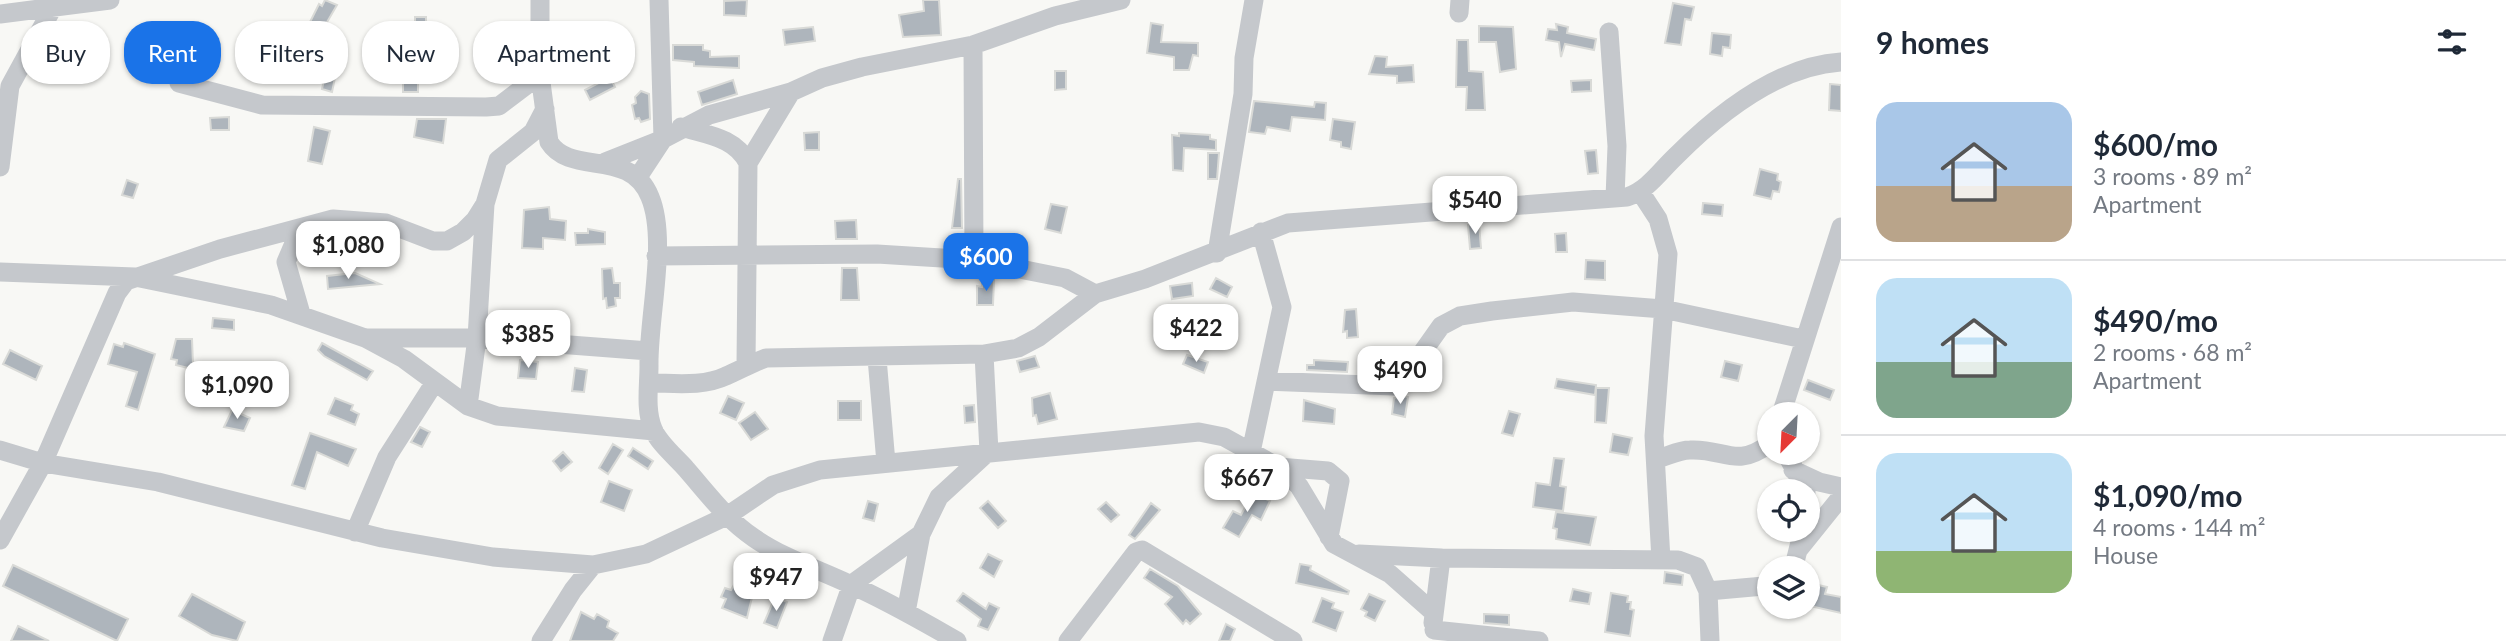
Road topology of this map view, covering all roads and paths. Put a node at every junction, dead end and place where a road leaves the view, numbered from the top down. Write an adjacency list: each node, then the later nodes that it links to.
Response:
1 (110, 0): 6 (street)
2 (540, 0): 8 (street)
3 (659, 0): 19 (street)
4 (1121, 0): 10 (street)
5 (1254, 0): 30 (street)
6 (56, 4): 7 (street); 17 (street)
7 (0, 13)
8 (540, 21)
9 (1609, 32): 25 (street)
10 (973, 46): 15 (street); 33 (street)
11 (1841, 62): 24 (street)
12 (183, 84): 13 (street)
13 (528, 84)
14 (541, 84): 16 (street)
15 (791, 92): 18 (street); 21 (street)
16 (544, 109): 20 (street); 26 (street)
17 (3, 121): 22 (street)
18 (681, 127): 19 (street); 21 (street)
19 (663, 139): 20 (street); 23 (street)
20 (605, 162): 23 (street)
21 (748, 163): 31 (street)
22 (0, 167)
23 (638, 177): 32 (street)
24 (1641, 193): 25 (street); 38 (street)
25 (1615, 198): 29 (street)
26 (485, 204): 27 (street); 41 (street)
27 (315, 224): 36 (street); 39 (street)
28 (1841, 227): 35 (street)
29 (1261, 232): 30 (street); 47 (street)
30 (1217, 253): 37 (street)
31 (745, 255): 32 (street); 33 (street); 46 (street)
32 (656, 256): 43 (street)
33 (974, 260): 37 (street)
34 (0, 272): 36 (street)
35 (1834, 276): 42 (street)
36 (135, 277): 39 (street); 58 (street)
37 (1095, 294): 44 (street)
38 (1663, 309): 42 (street); 47 (street); 57 (street)
39 (301, 314): 40 (street)
40 (365, 338): 41 (street); 48 (street)
41 (477, 338): 43 (street); 51 (street)
42 (1803, 339): 50 (street)
43 (649, 351): 49 (street)
44 (984, 354): 45 (street); 54 (street)
45 (877, 358): 46 (street); 59 (street)
46 (746, 365): 49 (street)
47 (1266, 381): 55 (street)
48 (435, 382): 51 (street); 66 (street)
49 (649, 383): 52 (street)
50 (1785, 402)
51 (468, 406): 52 (street)
52 (654, 431): 64 (street)
53 (0, 450): 58 (street)
54 (989, 452): 55 (street); 59 (street); 67 (street)
55 (1251, 452): 61 (street)
56 (1757, 453): 57 (street)
57 (1657, 459): 72 (street)
58 (43, 463): 66 (street); 69 (street)
59 (886, 463): 64 (street)
60 (1797, 466): 62 (street)
61 (1278, 467): 68 (street); 68 (street)
62 (1841, 487)
63 (1841, 497): 65 (street)
64 (727, 516): 73 (street); 74 (street)
65 (1820, 519)
66 (355, 531): 73 (street)
67 (921, 534): 74 (street); 77 (street)
68 (1329, 537): 70 (street)
69 (0, 540)
70 (1351, 553): 71 (street); 78 (street)
71 (1441, 558): 72 (street); 78 (street)
72 (1661, 560): 76 (street)
73 (593, 565): 79 (street)
74 (852, 584): 77 (street); 80 (street)
75 (1757, 587): 76 (street)
76 (1708, 591): 85 (street)
77 (906, 612): 81 (street)
78 (1433, 628): 84 (street)
79 (541, 641)
80 (832, 641)
81 (957, 641)
82 (1068, 641): 83 (street)
83 (1293, 641)
84 (1539, 641)
85 (1710, 641)

